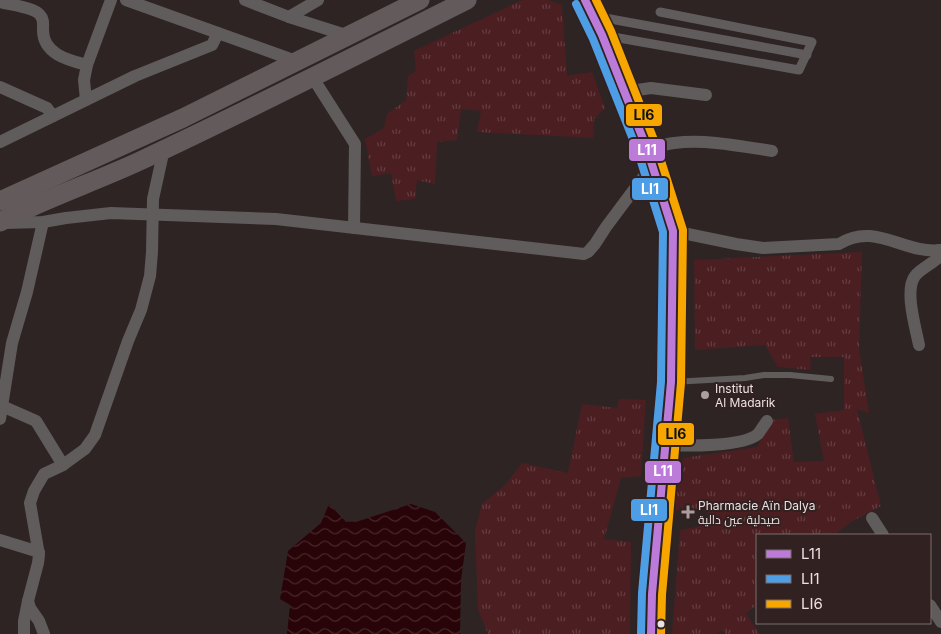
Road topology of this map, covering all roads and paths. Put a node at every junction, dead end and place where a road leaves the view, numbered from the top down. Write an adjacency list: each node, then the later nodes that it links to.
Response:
1 (111, 0): 16 (street)
2 (126, 0): 11 (street)
3 (245, 0): 10 (street)
4 (318, 0): 10 (street)
5 (420, 0): 13 (main road)
6 (467, 0): 17 (main road)
7 (0, 2): 16 (street)
8 (588, 8): 12 (main road); 14 (street)
9 (660, 12): 14 (street)
10 (289, 17): 13 (street)
11 (218, 33): 15 (street); 21 (street)
12 (602, 35): 14 (street); 19 (main road)
13 (349, 36): 15 (main road)
14 (807, 54)
15 (296, 61): 27 (main road)
16 (87, 65): 21 (street)
17 (313, 78): 24 (main road); 31 (street)
18 (0, 88): 22 (street)
19 (624, 92): 20 (street); 26 (main road)
20 (706, 95)
21 (86, 100): 22 (street)
22 (52, 116): 23 (street)
23 (0, 142)
24 (164, 149): 28 (street); 30 (main road)
25 (772, 151): 26 (street)
26 (650, 157): 31 (street); 32 (main road)
27 (0, 201)
28 (152, 214): 29 (street); 31 (street); 40 (street)
29 (43, 222): 30 (street); 37 (street)
30 (0, 223)
31 (354, 228)
32 (673, 231): 33 (street); 36 (main road)
33 (940, 250): 34 (street)
34 (919, 345)
35 (831, 379): 36 (lane)
36 (671, 382): 39 (main road)
37 (1, 412): 40 (street)
38 (766, 421): 39 (street)
39 (666, 445): 50 (main road)
40 (63, 465): 44 (street)
41 (872, 518): 42 (street)
42 (882, 534)
43 (0, 540): 44 (street)
44 (39, 552): 45 (street)
45 (28, 601): 48 (street); 49 (street)
46 (931, 607): 47 (street)
47 (941, 622)
48 (24, 634)
49 (44, 634)
50 (651, 634)

